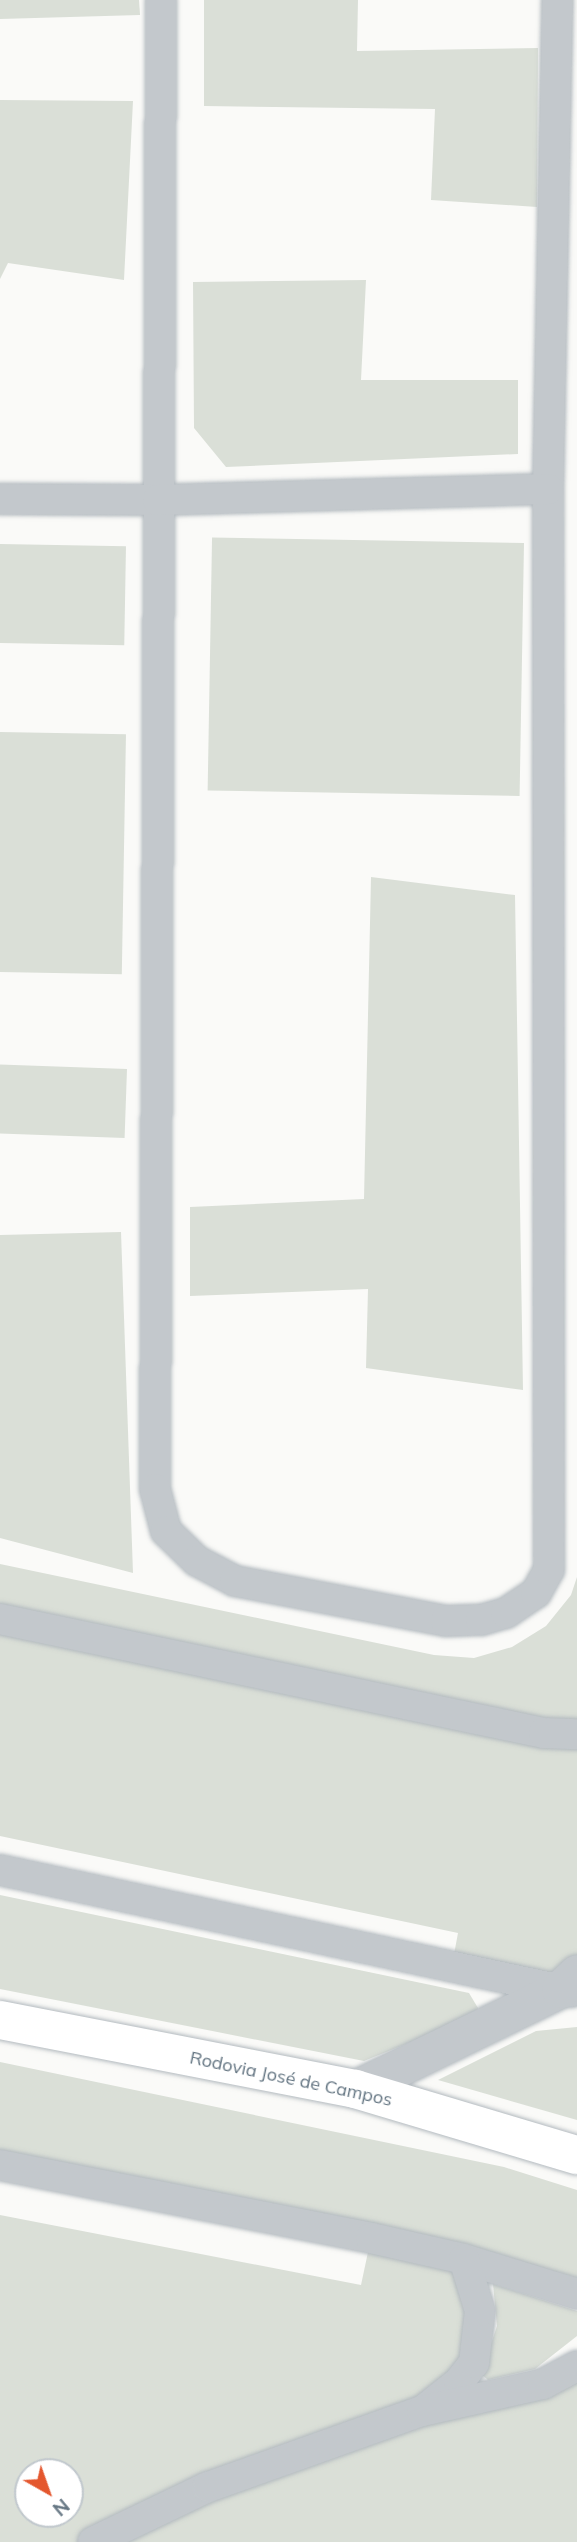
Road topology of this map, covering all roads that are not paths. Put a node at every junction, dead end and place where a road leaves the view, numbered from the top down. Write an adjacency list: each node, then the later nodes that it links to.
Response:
1 (161, 0): 5 (street)
2 (557, 0): 3 (street)
3 (548, 489): 5 (street); 5 (street)
4 (0, 499): 5 (street)
5 (158, 500)
6 (0, 1619): 7 (street)
7 (577, 1734)
8 (0, 1870): 9 (street)
9 (571, 1985): 11 (street)
10 (0, 2020): 11 (main road, Rodovia José de Campos)
11 (355, 2089): 12 (main road, Rodovia José de Campos)
12 (577, 2155)
13 (0, 2165): 14 (street)
14 (464, 2259): 15 (street); 17 (street)
15 (577, 2294)
16 (577, 2366): 17 (street)
17 (422, 2411): 18 (street)
18 (93, 2542)

